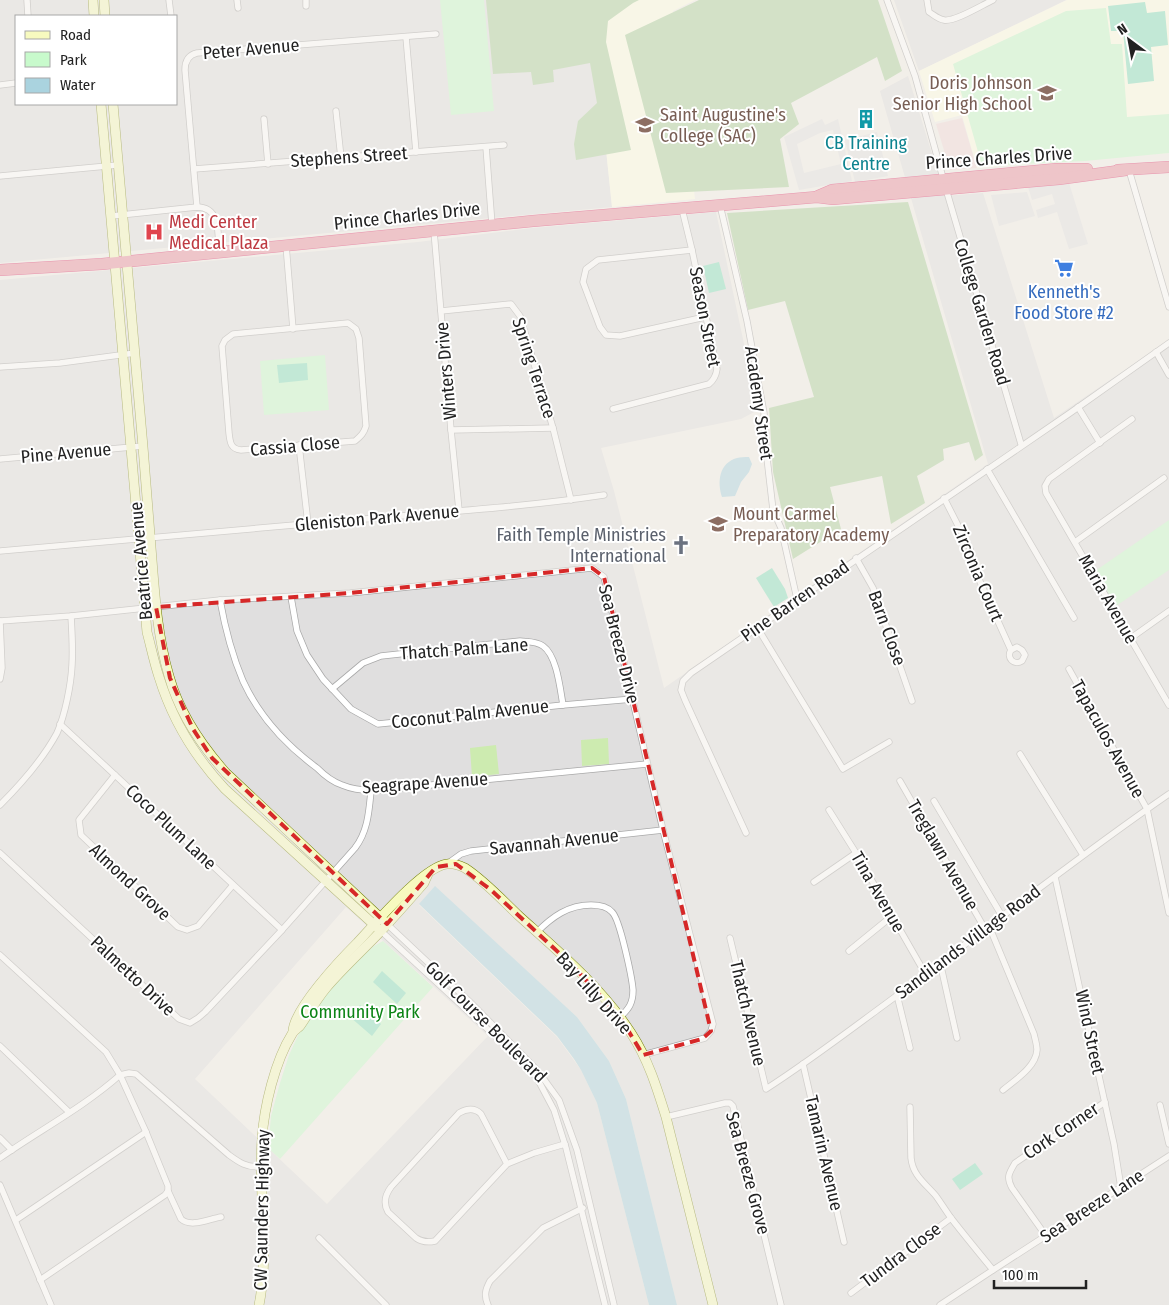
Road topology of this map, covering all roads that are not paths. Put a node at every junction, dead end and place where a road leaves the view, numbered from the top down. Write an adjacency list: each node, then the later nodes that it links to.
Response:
1 (27, 0): 10 (street)
2 (93, 0): 11 (main road)
3 (104, 0): 12 (main road)
4 (169, 0): 13 (street)
5 (237, 0): 9 (street)
6 (888, 0): 33 (street, College Garden Road)
7 (926, 0): 8 (street)
8 (993, 0)
9 (238, 8)
10 (28, 15)
11 (94, 15)
12 (105, 15)
13 (171, 15)
14 (436, 34): 15 (street, Peter Avenue)
15 (406, 37): 24 (street); 30 (street, Peter Avenue)
16 (15, 83): 17 (street)
17 (0, 85)
18 (101, 105): 27 (main road, Beatrice Avenue)
19 (113, 105): 28 (main road, Beatrice Avenue)
20 (336, 111): 25 (street)
21 (264, 119): 26 (street)
22 (504, 145): 23 (street, Stephens Street)
23 (486, 147): 24 (street, Stephens Street); 39 (street)
24 (416, 152): 25 (street, Stephens Street)
25 (341, 158): 26 (street, Stephens Street)
26 (268, 164): 30 (street, Stephens Street)
27 (106, 166): 28 (street); 32 (street); 38 (main road, Beatrice Avenue)
28 (118, 166): 37 (main road, Beatrice Avenue)
29 (1169, 167): 31 (highway, Prince Charles Drive)
30 (194, 170): 35 (street, Peter Avenue)
31 (1128, 170): 33 (highway, Prince Charles Drive); 47 (street)
32 (0, 176)
33 (944, 184): 34 (highway, Prince Charles Drive); 63 (street, College Garden Road)
34 (720, 205): 36 (highway, Prince Charles Drive); 81 (street, Academy Street)
35 (197, 207): 37 (street); 43 (street)
36 (682, 209): 39 (highway, Prince Charles Drive); 42 (street, Season Street)
37 (122, 215): 38 (street); 44 (main road, Beatrice Avenue)
38 (111, 216): 45 (main road, Beatrice Avenue)
39 (492, 225): 40 (highway, Prince Charles Drive)
40 (434, 230): 41 (highway, Prince Charles Drive); 48 (street, Winters Drive)
41 (286, 245): 43 (highway, Prince Charles Drive); 50 (street)
42 (692, 250): 49 (street, Season Street); 49 (street)
43 (219, 252): 44 (highway, Prince Charles Drive)
44 (126, 261): 45 (highway, Prince Charles Drive); 53 (main road, Beatrice Avenue)
45 (114, 262): 46 (highway, Prince Charles Drive); 54 (main road, Beatrice Avenue)
46 (0, 270)
47 (1169, 307)
48 (441, 311): 60 (street, Spring Terrace); 61 (street, Winters Drive)
49 (705, 316): 58 (street, Season Street)
50 (293, 329): 64 (street, Cassia Close); 64 (street, Cassia Close)
51 (1169, 343): 52 (street, Pine Barren Road)
52 (1156, 352): 56 (street); 57 (street, Pine Barren Road)
53 (135, 353): 54 (street); 65 (main road, Beatrice Avenue)
54 (123, 354): 55 (street); 66 (main road, Beatrice Avenue)
55 (0, 367)
56 (1169, 375)
57 (1078, 407): 62 (street); 63 (street, Pine Barren Road)
58 (613, 409)
59 (1132, 419): 62 (street)
60 (553, 428): 61 (street); 72 (street, Spring Terrace)
61 (451, 430): 73 (street, Winters Drive)
62 (1100, 443): 77 (street, Maria Avenue)
63 (1022, 444): 68 (street, Pine Barren Road)
64 (299, 445): 74 (street)
65 (143, 446): 66 (street, Pine Avenue); 75 (main road, Beatrice Avenue)
66 (132, 447): 67 (street, Pine Avenue); 76 (main road, Beatrice Avenue)
67 (0, 458)
68 (986, 469): 71 (street, Pine Barren Road); 87 (street)
69 (1164, 478): 77 (street)
70 (604, 495): 72 (street, Gleniston Park Avenue)
71 (944, 498): 79 (street, Pine Barren Road); 91 (street, Zirconia Court)
72 (571, 500): 73 (street, Gleniston Park Avenue)
73 (459, 510): 74 (street, Gleniston Park Avenue)
74 (308, 524): 75 (street, Gleniston Park Avenue)
75 (150, 539): 76 (street, Gleniston Park Avenue); 84 (main road, Beatrice Avenue)
76 (139, 540): 78 (street); 83 (main road, Beatrice Avenue)
77 (1075, 542): 90 (street, Maria Avenue)
78 (0, 551)
79 (856, 558): 81 (street, Pine Barren Road); 96 (street, Barn Close)
80 (291, 597): 82 (street, Sea Breeze Drive); 94 (street, Coconut Palm Avenue); 95 (street, Sea Breeze Drive)
81 (797, 599): 89 (street, Pine Barren Road)
82 (220, 600): 84 (street, Sea Breeze Drive); 105 (street, Seagrape Avenue)
83 (145, 608): 84 (street, Sea Breeze Drive); 86 (street, Sea Breeze Drive); 118 (main road, Beatrice Avenue)
84 (156, 608): 118 (main road, Beatrice Avenue)
85 (1169, 611): 90 (street)
86 (71, 616): 88 (street, Sea Breeze Drive); 99 (street)
87 (1074, 618)
88 (0, 621): 93 (street)
89 (757, 627): 100 (street); 112 (street, Pine Barren Road)
90 (1131, 638): 98 (street, Maria Avenue)
91 (1011, 650)
92 (1069, 669): 109 (street, Tapaculos Avenue)
93 (0, 679)
94 (332, 689): 97 (street, Coconut Palm Avenue); 97 (street, Thatch Palm Lane)
95 (633, 699): 97 (street, Coconut Palm Avenue); 102 (street, Sea Breeze Drive)
96 (912, 701)
97 (563, 705)
98 (1169, 705)
99 (60, 724): 103 (street, Coco Plum Lane); 108 (street)
100 (889, 742)
101 (1020, 754): 115 (street)
102 (647, 764): 105 (street, Seagrape Avenue); 111 (street, Sea Breeze Drive)
103 (115, 775): 120 (street, Coco Plum Lane); 120 (street, Almond Grove)
104 (900, 781): 125 (street, Treglawn Avenue)
105 (371, 790): 118 (street, Palmetto Drive)
106 (1169, 794): 109 (street, Sandilands Village Road)
107 (934, 802): 123 (street)
108 (0, 805)
109 (1147, 809): 115 (street, Sandilands Village Road); 121 (street, Tapaculos Avenue)
110 (829, 810): 114 (street, Tina Avenue)
111 (663, 830): 116 (street, Savannah Avenue); 138 (street, Sea Breeze Drive)
112 (746, 833)
113 (0, 852): 126 (street, Palmetto Drive)
114 (856, 853): 119 (street); 122 (street, Tina Avenue)
115 (1083, 855): 117 (street, Sandilands Village Road)
116 (448, 864): 124 (main road, CW Saunders Highway); 127 (main road, Bay Lilly Drive)
117 (1055, 876): 123 (street, Sandilands Village Road); 143 (street, Wind Street)
118 (329, 877): 124 (main road, Beatrice Avenue); 126 (street, Palmetto Drive)
119 (814, 882)
120 (233, 885): 126 (street, Coco Plum Lane)
121 (1169, 913)
122 (892, 916): 129 (street); 132 (street, Tina Avenue)
123 (1002, 916): 125 (street, Sandilands Village Road)
124 (380, 925): 150 (street, Golf Course Boulevard); 156 (main road, CW Saunders Highway); 160 (street, Golf Course Boulevard)
125 (987, 927): 131 (street, Sandilands Village Road); 142 (street, Treglawn Avenue)
126 (282, 930)
127 (537, 932): 134 (main road, Bay Lilly Drive); 134 (street)
128 (730, 938): 141 (street, Thatch Avenue)
129 (849, 951)
130 (0, 955): 140 (street)
131 (938, 965): 132 (street, Sandilands Village Road); 135 (street)
132 (926, 975): 133 (street, Sandilands Village Road)
133 (898, 995): 137 (street); 139 (street, Sandilands Village Road)
134 (620, 1017): 138 (main road, Bay Lilly Drive)
135 (957, 1038)
136 (0, 1046): 146 (street)
137 (910, 1048)
138 (643, 1055): 147 (main road, Bay Lilly Drive)
139 (804, 1064): 141 (street, Sandilands Village Road); 167 (street, Tamarin Avenue)
140 (120, 1075): 146 (street); 148 (street); 156 (street)
141 (766, 1088)
142 (1003, 1090)
143 (1105, 1102): 158 (street, Wind Street); 165 (street, Cork Corner)
144 (1160, 1105): 151 (street)
145 (910, 1107): 163 (street)
146 (69, 1112): 152 (street)
147 (666, 1117): 177 (main road, Bay Lilly Drive); 178 (street, Sea Breeze Grove)
148 (146, 1132): 159 (street); 164 (street)
149 (0, 1138): 152 (street)
150 (565, 1144): 155 (street); 161 (street, Golf Course Boulevard)
151 (1169, 1144)
152 (12, 1150): 154 (street)
153 (1169, 1156): 158 (street, Sea Breeze Lane)
154 (0, 1158)
155 (507, 1164): 155 (street)
156 (260, 1167): 172 (main road, CW Saunders Highway)
157 (0, 1185): 164 (street)
158 (1121, 1188): 165 (street, Sea Breeze Lane)
159 (168, 1191): 162 (street); 169 (street)
160 (590, 1205): 161 (street); 176 (street, Golf Course Boulevard)
161 (582, 1208): 174 (street); 175 (street, Golf Course Boulevard)
162 (221, 1217)
163 (951, 1218): 168 (street); 170 (street, Tundra Close)
164 (16, 1220): 169 (street)
165 (1046, 1236): 168 (street, Sea Breeze Lane)
166 (319, 1238): 173 (street)
167 (844, 1242)
168 (992, 1270): 179 (street, Sea Breeze Lane)
169 (40, 1280): 171 (street)
170 (851, 1293)
171 (51, 1305)
172 (259, 1305)
173 (386, 1305)
174 (488, 1305)
175 (605, 1305)
176 (614, 1305)
177 (713, 1305)
178 (781, 1305)
179 (940, 1305)

